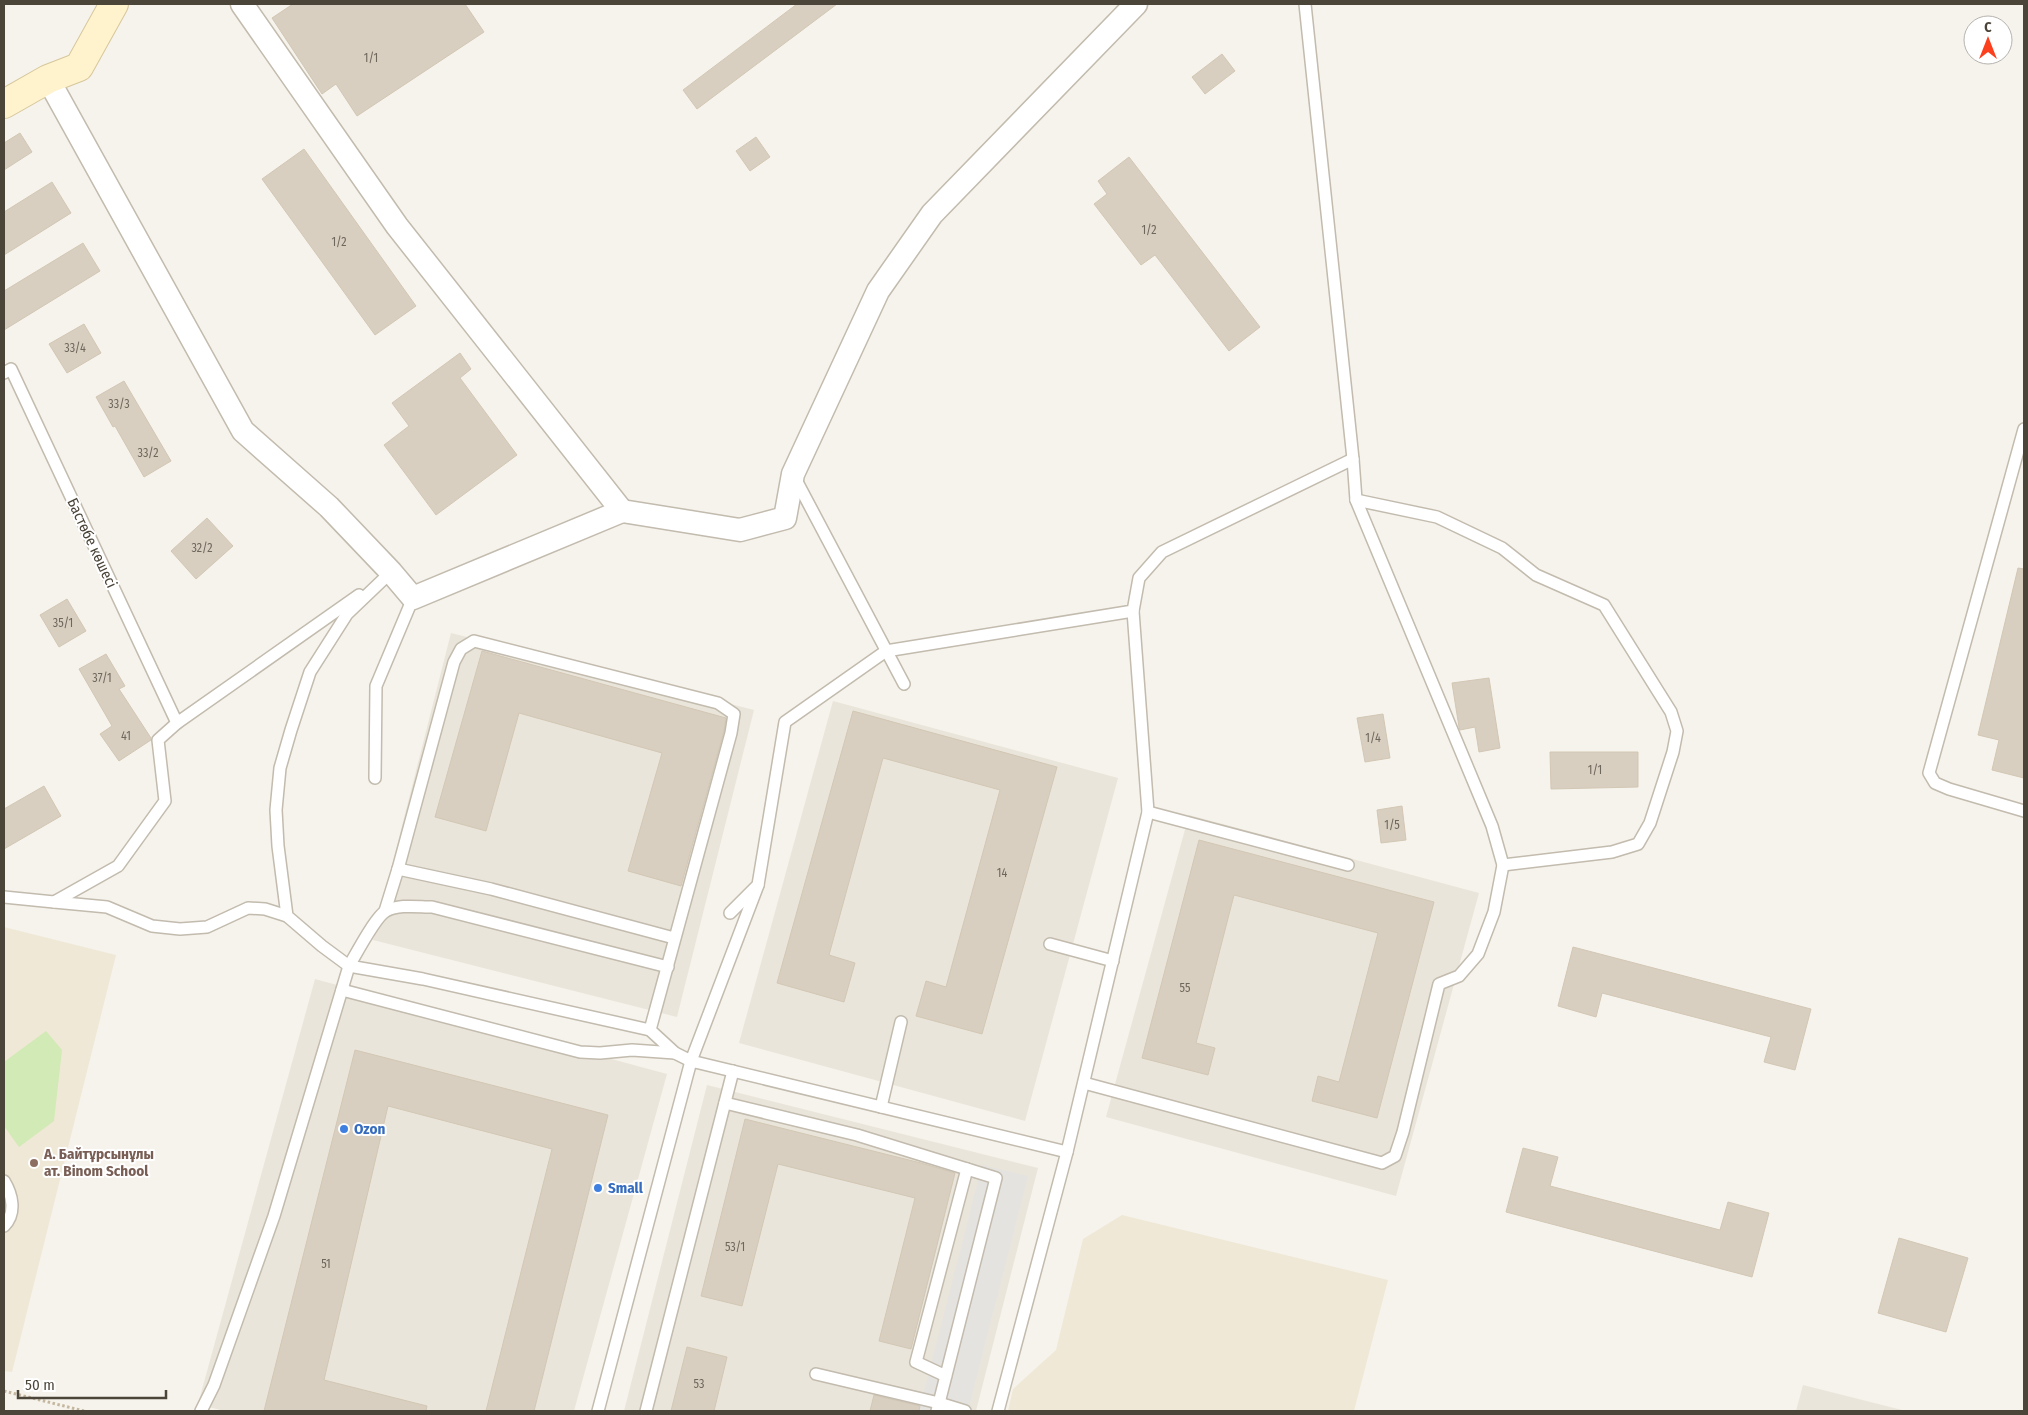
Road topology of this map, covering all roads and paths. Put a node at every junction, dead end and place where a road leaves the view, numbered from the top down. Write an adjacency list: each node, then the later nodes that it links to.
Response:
1 (114, 4): 5 (street)
2 (242, 4): 12 (street)
3 (1136, 4): 10 (street)
4 (1305, 4): 9 (lane)
5 (48, 79): 6 (street); 13 (street)
6 (4, 104)
7 (4, 373): 18 (lane, Бастөбе көшесі)
8 (2024, 429): 20 (lane)
9 (1353, 459): 11 (lane); 15 (lane)
10 (793, 474): 12 (street); 16 (lane)
11 (1356, 500): 23 (lane); 23 (lane)
12 (622, 511): 14 (street)
13 (391, 572): 14 (street); 18 (lane); 30 (lane)
14 (413, 598): 19 (lane)
15 (1132, 612): 16 (lane); 21 (lane)
16 (886, 651): 17 (lane); 25 (lane)
17 (904, 684)
18 (177, 723): 27 (lane)
19 (375, 778)
20 (2024, 811)
21 (1148, 812): 22 (lane); 33 (lane)
22 (1348, 865)
23 (1503, 865): 42 (lane)
24 (398, 869): 28 (lane); 31 (lane); 31 (lane)
25 (758, 885): 29 (lane); 40 (lane)
26 (4, 897): 27 (lane)
27 (54, 902): 30 (lane)
28 (385, 911): 34 (lane); 35 (lane)
29 (730, 914)
30 (287, 916): 34 (lane)
31 (674, 938): 35 (lane)
32 (1050, 944): 33 (lane)
33 (1113, 961): 42 (lane)
34 (350, 966): 36 (lane); 38 (lane)
35 (668, 967): 38 (lane)
36 (342, 990): 39 (lane); 54 (lane)
37 (901, 1022): 44 (lane)
38 (650, 1030): 39 (lane)
39 (675, 1054): 40 (lane)
40 (692, 1061): 41 (lane); 55 (lane)
41 (733, 1072): 43 (lane); 44 (lane)
42 (1084, 1083): 45 (lane)
43 (725, 1102): 46 (lane); 56 (lane)
44 (881, 1108): 45 (lane)
45 (1067, 1152): 58 (lane)
46 (967, 1169): 50 (lane); 50 (lane)
47 (4, 1181): 48 (lane)
48 (4, 1226)
49 (816, 1374): 52 (lane)
50 (946, 1376): 52 (lane)
51 (4, 1391): 53 (path)
52 (938, 1407): 57 (lane)
53 (84, 1411)
54 (201, 1411)
55 (598, 1411)
56 (646, 1411)
57 (965, 1411)
58 (998, 1411)

